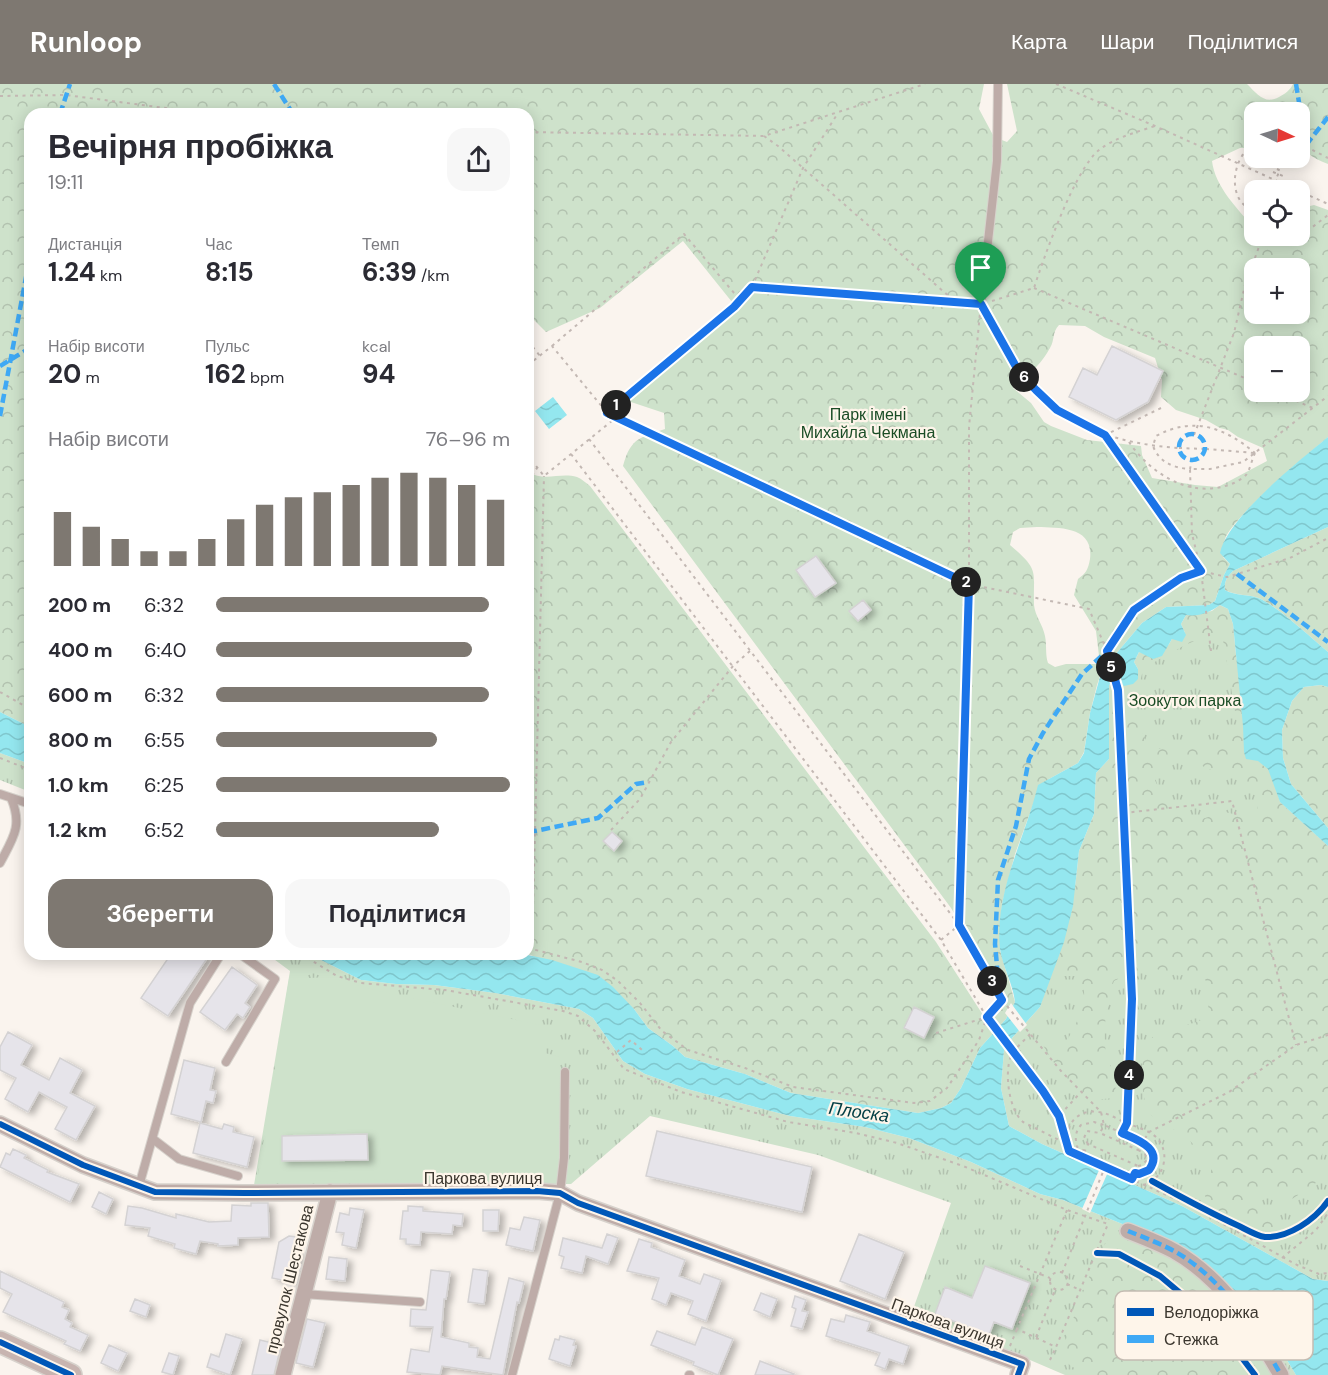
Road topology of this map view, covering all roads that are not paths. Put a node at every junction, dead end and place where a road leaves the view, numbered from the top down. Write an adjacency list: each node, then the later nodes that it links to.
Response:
1 (998, 84): 2 (lane)
2 (981, 304)
3 (0, 794): 4 (lane)
4 (11, 798): 5 (lane); 6 (lane)
5 (24, 802)
6 (0, 863)
7 (217, 960): 12 (lane)
8 (248, 960): 9 (lane)
9 (226, 1062)
10 (565, 1072): 16 (lane)
11 (0, 1124): 14 (street, Паркова вулиця)
12 (153, 1139): 13 (lane); 14 (lane)
13 (238, 1176)
14 (139, 1186): 15 (street, Паркова вулиця)
15 (330, 1192): 16 (street, Паркова вулиця); 19 (street, провулок Шестакова)
16 (560, 1193): 23 (street, Паркова вулиця); 26 (lane)
17 (1128, 1231): 18 (street)
18 (1223, 1291)
19 (303, 1294): 20 (lane); 25 (street, провулок Шестакова)
20 (420, 1302)
21 (0, 1342): 24 (street)
22 (1272, 1360): 27 (street)
23 (1020, 1370)
24 (71, 1375)
25 (283, 1375)
26 (512, 1375)
27 (1281, 1375)

